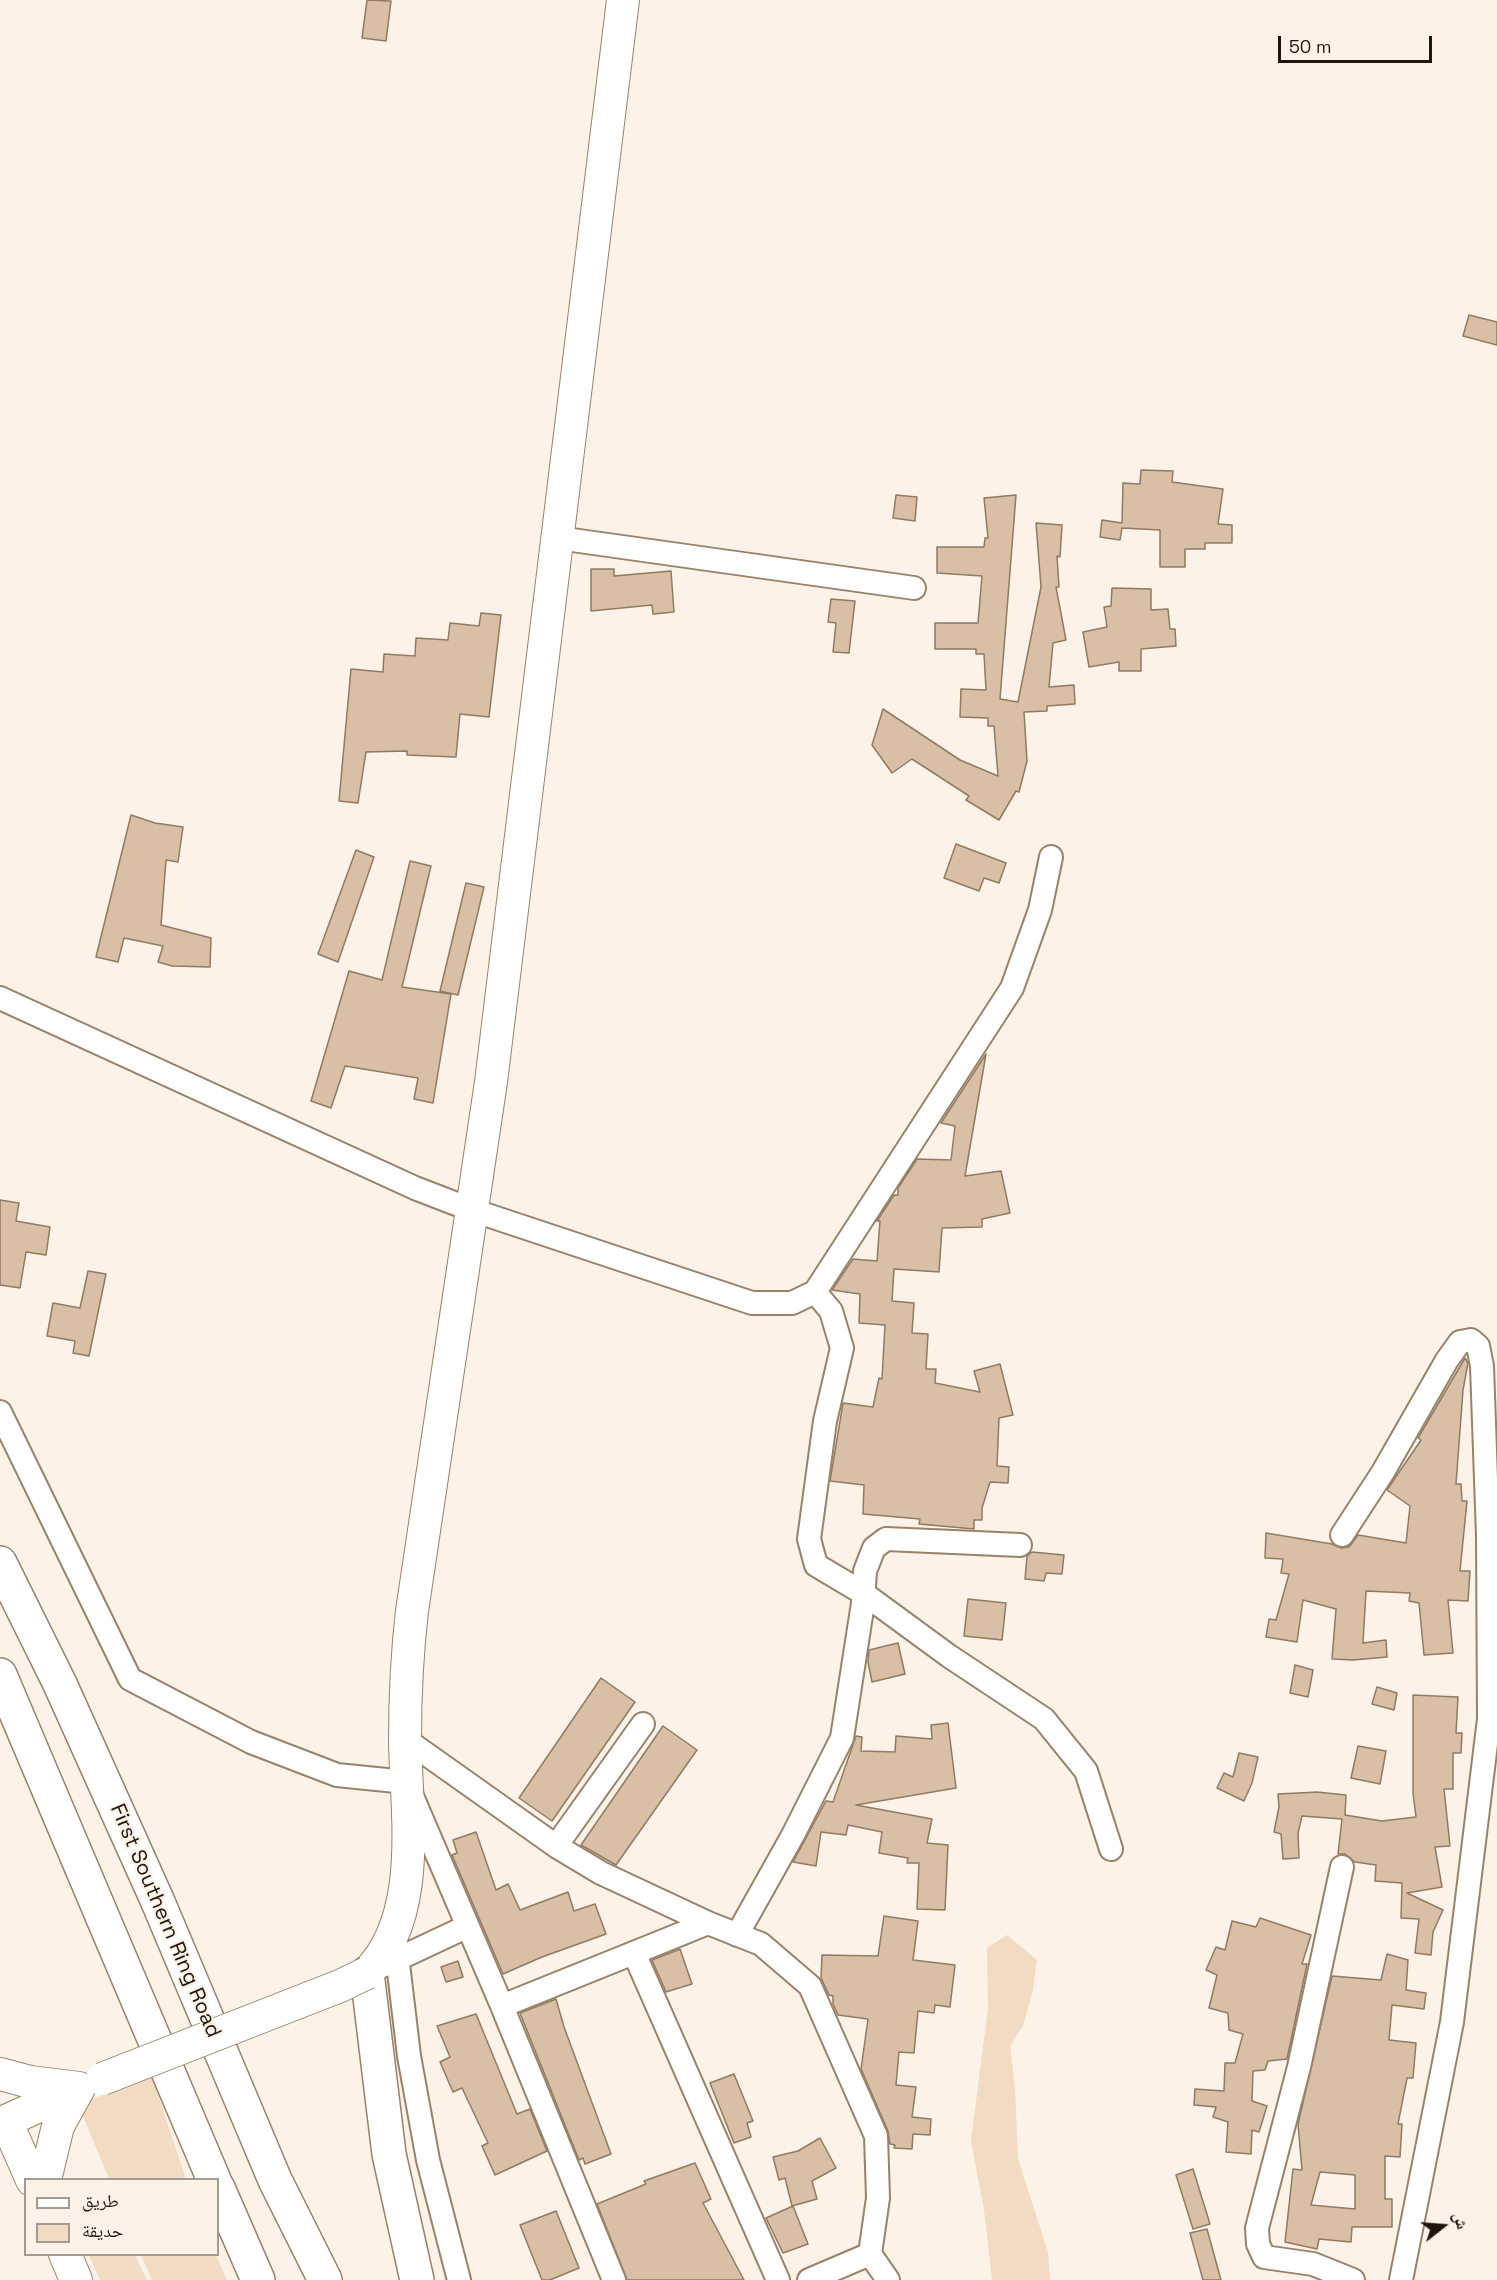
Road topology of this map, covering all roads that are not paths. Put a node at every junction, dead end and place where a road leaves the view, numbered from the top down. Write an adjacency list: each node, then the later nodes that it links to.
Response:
1 (623, 0): 2 (main road)
2 (558, 538): 3 (street); 6 (main road)
3 (914, 588)
4 (1051, 856): 7 (street)
5 (0, 998): 6 (street)
6 (472, 1210): 7 (street); 15 (main road)
7 (815, 1292): 12 (street)
8 (0, 1412): 16 (street)
9 (1342, 1535): 47 (street)
10 (1020, 1545): 12 (street)
11 (0, 1563): 39 (highway, First Southern Ring Road)
12 (863, 1593): 18 (street); 23 (street)
13 (0, 1676): 33 (highway)
14 (643, 1724): 17 (street)
15 (405, 1739): 16 (main road); 17 (street)
16 (406, 1782): 21 (street); 22 (main road)
17 (556, 1846): 20 (street)
18 (1111, 1849)
19 (1342, 1867): 46 (street)
20 (708, 1923): 23 (street); 24 (street)
21 (466, 1927): 25 (street); 27 (street)
22 (393, 1929): 25 (street); 26 (main road)
23 (737, 1935): 35 (street)
24 (633, 1953): 27 (street); 43 (street)
25 (398, 1960): 26 (street); 41 (street)
26 (366, 1972): 29 (main road, bridge); 40 (highway)
27 (502, 2006): 42 (street)
28 (0, 2074): 29 (main road)
29 (91, 2084): 30 (main road); 32 (main road)
30 (2, 2117): 31 (main road)
31 (31, 2178)
32 (45, 2178)
33 (213, 2178)
34 (219, 2190): 38 (highway)
35 (870, 2254): 44 (street); 45 (street)
36 (66, 2256): 37 (main road)
37 (76, 2280)
38 (258, 2280)
39 (325, 2280)
40 (417, 2280)
41 (459, 2280)
42 (614, 2280)
43 (778, 2280)
44 (809, 2280)
45 (888, 2280)
46 (1353, 2280)
47 (1401, 2280)

